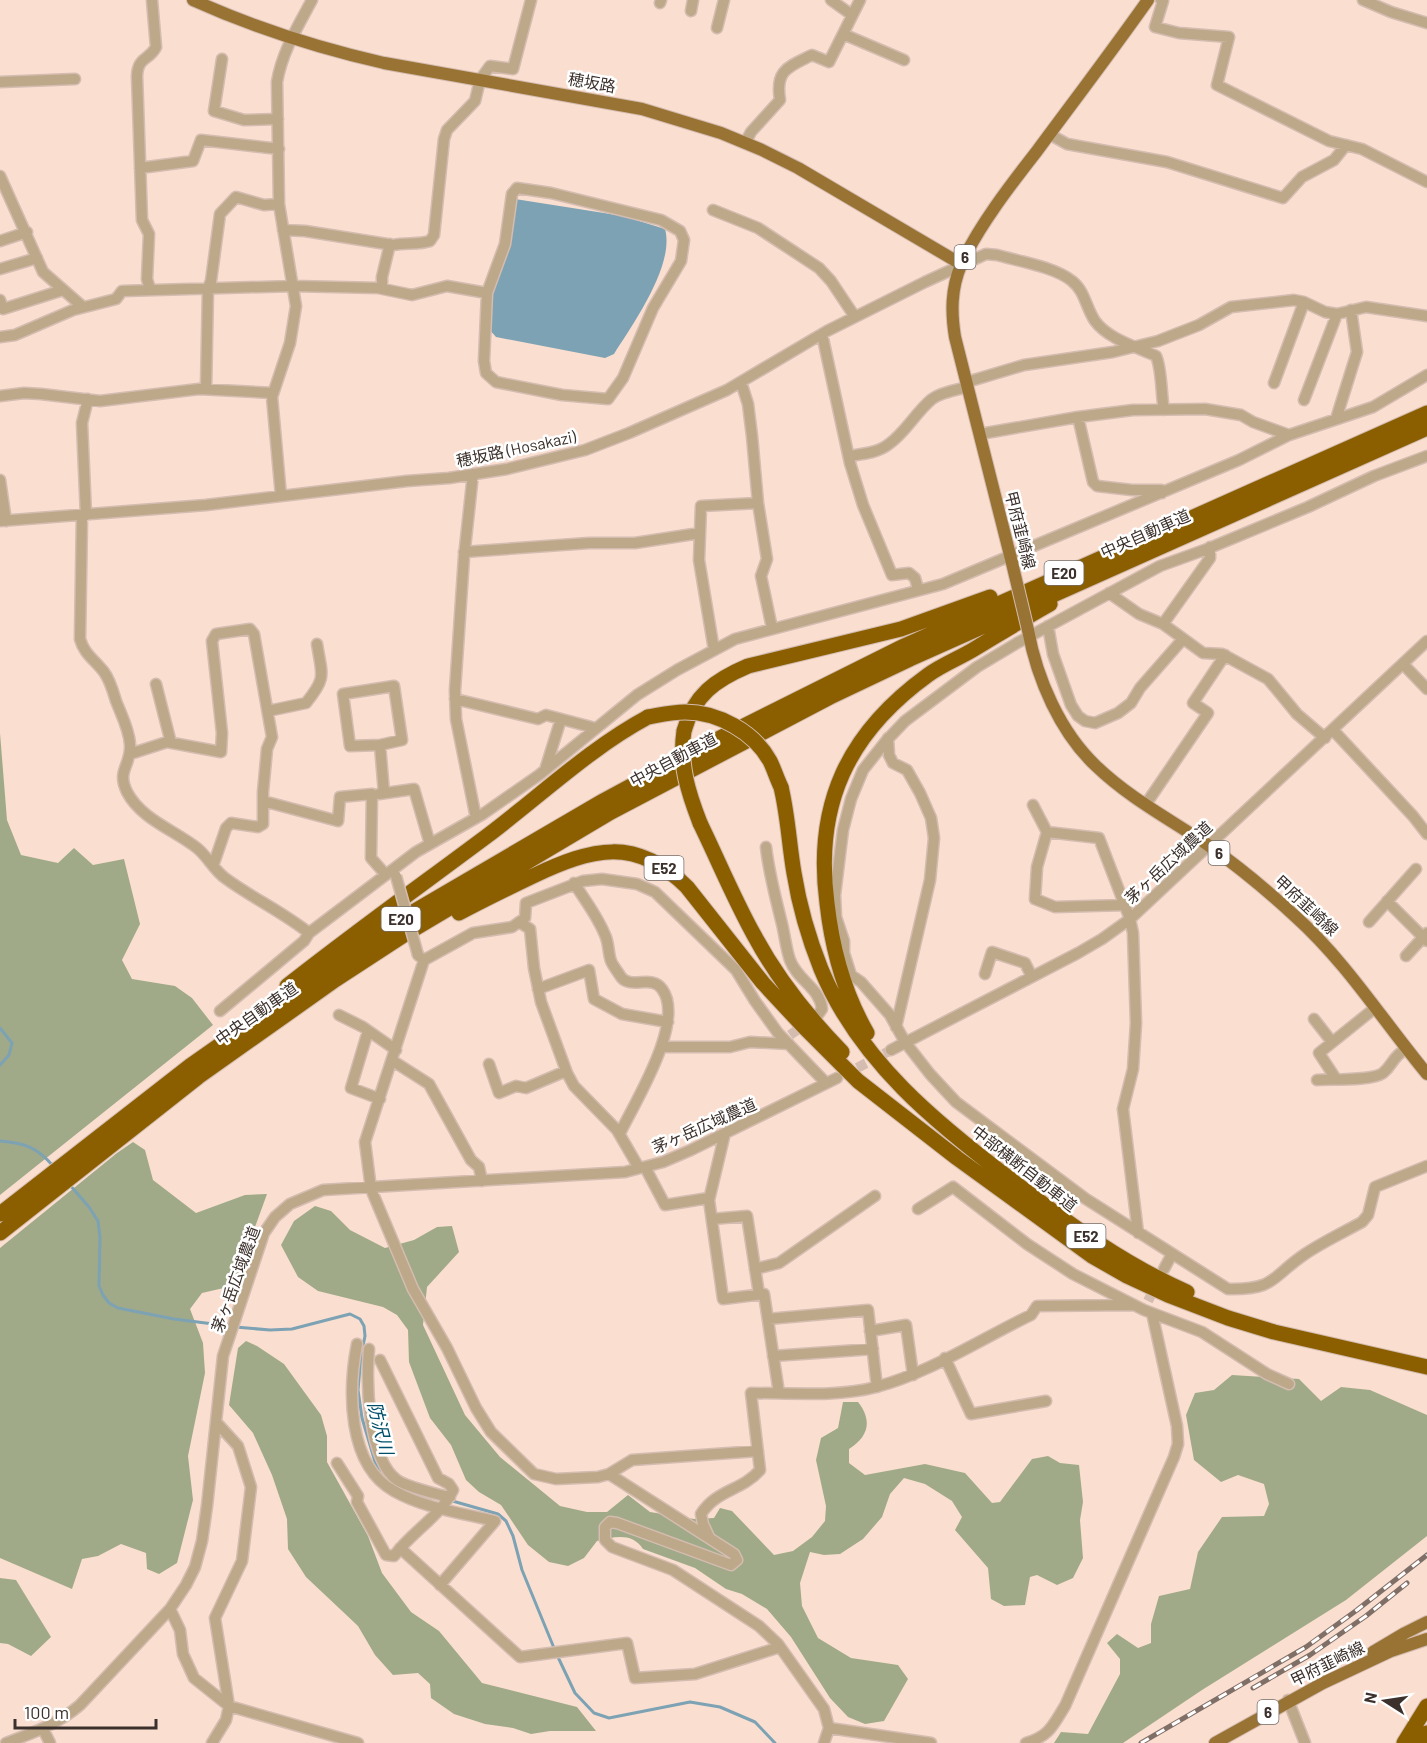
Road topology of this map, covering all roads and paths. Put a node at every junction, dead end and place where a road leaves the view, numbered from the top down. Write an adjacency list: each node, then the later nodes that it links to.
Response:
1 (152, 0): 26 (street)
2 (193, 0): 15 (main road, 穂坂路)
3 (312, 0): 15 (street)
4 (531, 0): 19 (street)
5 (724, 0): 13 (street)
6 (831, 0): 11 (street)
7 (860, 0): 11 (street)
8 (1148, 0): 22 (main road, 甲府韮崎線 / 6)
9 (1161, 0): 24 (street)
10 (1363, 0): 12 (street)
11 (852, 15): 14 (street)
12 (1427, 23)
13 (717, 28)
14 (843, 34): 17 (street); 23 (street)
15 (291, 39): 19 (main road, 穂坂路); 21 (street)
16 (222, 59): 21 (street)
17 (904, 60)
18 (75, 79): 20 (street)
19 (480, 80): 23 (main road, 穂坂路); 34 (street)
20 (0, 82)
21 (278, 119): 25 (street)
22 (1049, 134): 24 (street); 36 (main road, 甲府韮崎線 / 6)
23 (745, 143): 36 (main road, 穂坂路)
24 (1346, 145): 28 (street)
25 (279, 149): 26 (street); 29 (street)
26 (140, 168): 42 (street)
27 (0, 177): 32 (street)
28 (1427, 182)
29 (279, 204): 31 (street); 39 (street)
30 (713, 210): 50 (street)
31 (284, 230): 34 (street); 38 (street)
32 (27, 232): 33 (street); 35 (street)
33 (0, 241)
34 (390, 244): 40 (street)
35 (37, 258): 37 (street); 41 (street)
36 (961, 264): 50 (street, 穂坂路 (Hosakazi)); 53 (street, 穂坂路 (Hosakazi)); 57 (main road, 甲府韮崎線 / 6)
37 (0, 269)
38 (293, 286): 39 (street); 40 (street); 59 (street)
39 (208, 288): 42 (street); 58 (street)
40 (382, 288): 43 (street)
41 (63, 290): 44 (street); 46 (street)
42 (150, 290): 46 (street)
43 (487, 293): 43 (street)
44 (0, 300)
45 (1304, 302): 48 (street); 53 (street); 56 (street)
46 (83, 307): 52 (street)
47 (1351, 310): 48 (street); 49 (street); 66 (street)
48 (1336, 314): 62 (street)
49 (1427, 316)
50 (855, 317): 51 (street, 穂坂路 (Hosakazi))
51 (822, 334): 55 (street, 穂坂路 (Hosakazi)); 70 (street)
52 (0, 337)
53 (1136, 346): 57 (street); 63 (street, 穂坂路 (Hosakazi))
54 (1427, 375): 66 (street)
55 (741, 382): 72 (street, 穂坂路 (Hosakazi)); 76 (street)
56 (1274, 383)
57 (967, 385): 68 (main road, 甲府韮崎線 / 6); 70 (street)
58 (206, 389): 59 (street); 61 (street)
59 (273, 393): 75 (street)
60 (0, 396): 61 (street)
61 (88, 399): 77 (street)
62 (1304, 400)
63 (1164, 410): 65 (street); 69 (street)
64 (1427, 413): 82 (highway, 中央自動車道 / E20)
65 (1078, 417): 68 (street); 74 (street)
66 (1336, 419): 69 (street)
67 (1427, 428): 80 (highway, 中央自動車道 / E20)
68 (980, 434): 84 (main road, 甲府韮崎線 / 6)
69 (1289, 435): 74 (street)
70 (849, 456): 85 (street)
71 (1427, 456): 81 (street)
72 (473, 474): 75 (street, 穂坂路 (Hosakazi)); 83 (street)
73 (0, 480): 78 (street)
74 (1162, 493): 84 (street)
75 (281, 496): 77 (street, 穂坂路 (Hosakazi))
76 (758, 503): 79 (street); 89 (street)
77 (84, 515): 78 (street, 穂坂路 (Hosakazi)); 109 (street)
78 (3, 521)
79 (700, 532): 83 (street); 94 (street)
80 (1167, 542): 137 (highway, 中央自動車道 / E20); 158 (highway)
81 (1210, 547): 86 (street); 87 (street)
82 (1114, 551): 155 (highway, 中央自動車道 / E20); 164 (highway, bridge)
83 (464, 552): 99 (street)
84 (1011, 559): 85 (street); 90 (main road, 甲府韮崎線 / 6, bridge)
85 (918, 589): 89 (street)
86 (1109, 593): 87 (street); 88 (street)
87 (1163, 624): 91 (street)
88 (1048, 626): 90 (street); 101 (street)
89 (772, 628): 94 (street)
90 (1029, 633): 102 (main road, 甲府韮崎線 / 6); 106 (street)
91 (1183, 639): 95 (street); 101 (street)
92 (1427, 641): 96 (street, 茅ヶ岳広域農道)
93 (317, 644): 100 (street)
94 (714, 650): 104 (street)
95 (1225, 655): 105 (street); 114 (street)
96 (1403, 664): 98 (street); 105 (street, 茅ヶ岳広域農道)
97 (156, 684): 107 (street)
98 (1427, 688)
99 (455, 699): 103 (street); 116 (street)
100 (268, 711): 107 (street); 113 (street)
101 (1075, 711): 102 (street)
102 (1060, 717): 114 (main road, 甲府韮崎線 / 6)
103 (561, 719): 104 (street); 110 (street)
104 (595, 728): 110 (street)
105 (1329, 734): 118 (street); 120 (street, 茅ヶ岳広域農道)
106 (888, 738): 145 (street); 145 (street)
107 (171, 743): 109 (street)
108 (380, 745): 108 (street); 111 (street)
109 (130, 754): 122 (street)
110 (544, 771): 116 (street)
111 (384, 793): 112 (street); 119 (street)
112 (372, 794): 113 (street); 124 (street)
113 (263, 801): 122 (street)
114 (1146, 804): 120 (main road, 甲府韮崎線 / 6)
115 (1033, 805): 117 (street)
116 (476, 818): 119 (street)
117 (1047, 832): 127 (street); 127 (street)
118 (1427, 834)
119 (430, 844): 124 (street)
120 (1208, 845): 128 (street, 茅ヶ岳広域農道); 139 (main road, 甲府韮崎線 / 6)
121 (766, 847): 142 (street)
122 (213, 866): 131 (street)
123 (1416, 869): 126 (street)
124 (392, 873): 131 (street); 134 (street, bridge)
125 (574, 884): 129 (street); 144 (street); 147 (street)
126 (1387, 901): 130 (street); 132 (street)
127 (1125, 905): 128 (street)
128 (1130, 919): 136 (street, 茅ヶ岳広域農道); 178 (street)
129 (519, 922): 134 (street); 138 (street)
130 (1369, 922)
131 (309, 933): 140 (street)
132 (1426, 937): 133 (street)
133 (1406, 956)
134 (421, 957): 153 (street)
135 (985, 974): 136 (street)
136 (1032, 977): 148 (street, 茅ヶ岳広域農道)
137 (335, 980): 164 (highway, E52); 165 (highway, 中央自動車道 / E20)
138 (538, 989): 144 (street); 156 (street)
139 (1375, 1008): 149 (street); 151 (main road, 甲府韮崎線 / 6)
140 (220, 1011)
141 (339, 1015): 146 (street)
142 (817, 1016)
143 (1314, 1019): 149 (street)
144 (668, 1022): 150 (street)
145 (896, 1027): 148 (street)
146 (368, 1031): 153 (street); 163 (street)
147 (788, 1040): 150 (street); 162 (street)
148 (905, 1042): 152 (street, 茅ヶ岳広域農道); 178 (street)
149 (1332, 1042): 160 (street)
150 (662, 1047): 166 (street)
151 (1406, 1049): 157 (main road, 甲府韮崎線 / 6); 160 (street)
152 (891, 1050)
153 (394, 1056): 163 (street); 170 (street)
154 (489, 1064): 156 (street)
155 (190, 1066): 158 (highway, E52, bridge); 165 (highway, 中央自動車道 / E20)
156 (566, 1071): 166 (street)
157 (1427, 1074)
158 (892, 1077): 186 (highway, 中部横断自動車道 / E52)
159 (837, 1078): 162 (street, 茅ヶ岳広域農道)
160 (1336, 1079): 161 (street)
161 (1317, 1080)
162 (826, 1083): 167 (street, 茅ヶ岳広域農道)
163 (380, 1099): 171 (street)
164 (917, 1126): 186 (highway, 中部横断自動車道 / E52)
165 (120, 1130): 175 (highway, 中央自動車道 / E20); 177 (highway, 中央自動車道 / E20)
166 (620, 1133): 169 (street)
167 (725, 1133): 169 (street, 茅ヶ岳広域農道); 173 (street)
168 (1427, 1166): 179 (street)
169 (642, 1167): 170 (street, 茅ヶ岳広域農道); 173 (street)
170 (482, 1181): 171 (street, 茅ヶ岳広域農道)
171 (371, 1189): 199 (street, 茅ヶ岳広域農道); 202 (street)
172 (875, 1196): 180 (street)
173 (709, 1198): 176 (street)
174 (918, 1209): 183 (street)
175 (0, 1214)
176 (712, 1219): 180 (street); 182 (street)
177 (0, 1233)
178 (1138, 1233): 179 (street)
179 (1172, 1254): 181 (street)
180 (755, 1269): 182 (street)
181 (1164, 1269)
182 (759, 1294): 184 (street)
183 (1144, 1308): 191 (street); 195 (street); 225 (street)
184 (768, 1319): 185 (street); 190 (street)
185 (870, 1331): 189 (street); 194 (street)
186 (1312, 1340): 193 (highway, 中部横断自動車道 / E52)
187 (357, 1344): 203 (street)
188 (369, 1349): 203 (street)
189 (873, 1349): 190 (street); 196 (street)
190 (773, 1356): 197 (street)
191 (945, 1358): 194 (street); 198 (street)
192 (380, 1360): 203 (street)
193 (1427, 1367)
194 (913, 1375): 196 (street)
195 (1289, 1383)
196 (877, 1387): 197 (street)
197 (779, 1393): 200 (street)
198 (1046, 1401)
199 (217, 1423): 207 (street, 茅ヶ岳広域農道); 213 (street)
200 (758, 1451): 202 (street); 204 (street)
201 (338, 1463): 205 (street)
202 (609, 1474): 204 (street)
203 (445, 1502): 205 (street); 206 (street)
204 (710, 1539): 210 (street)
205 (400, 1548): 206 (street)
206 (440, 1585): 210 (street)
207 (170, 1609): 213 (street); 216 (street, 茅ヶ岳広域農道)
208 (1427, 1622): 211 (main road)
209 (1424, 1642): 211 (main road, 甲府韮崎線 / 6)
210 (780, 1647): 215 (street)
211 (1323, 1683): 212 (main road, 甲府韮崎線 / 6)
212 (1288, 1700): 226 (main road, 甲府韮崎線 / 6); 227 (street)
213 (229, 1706): 221 (street); 222 (street)
214 (1427, 1706): 228 (highway)
215 (829, 1728): 218 (street); 223 (street)
216 (43, 1730): 219 (street, 茅ヶ岳広域農道); 220 (street)
217 (1427, 1733): 229 (highway)
218 (917, 1742): 224 (street)
219 (6, 1743)
220 (50, 1743)
221 (213, 1743)
222 (358, 1743)
223 (824, 1743)
224 (931, 1743)
225 (1026, 1743)
226 (1215, 1743)
227 (1305, 1743)
228 (1404, 1743)
229 (1419, 1743)

